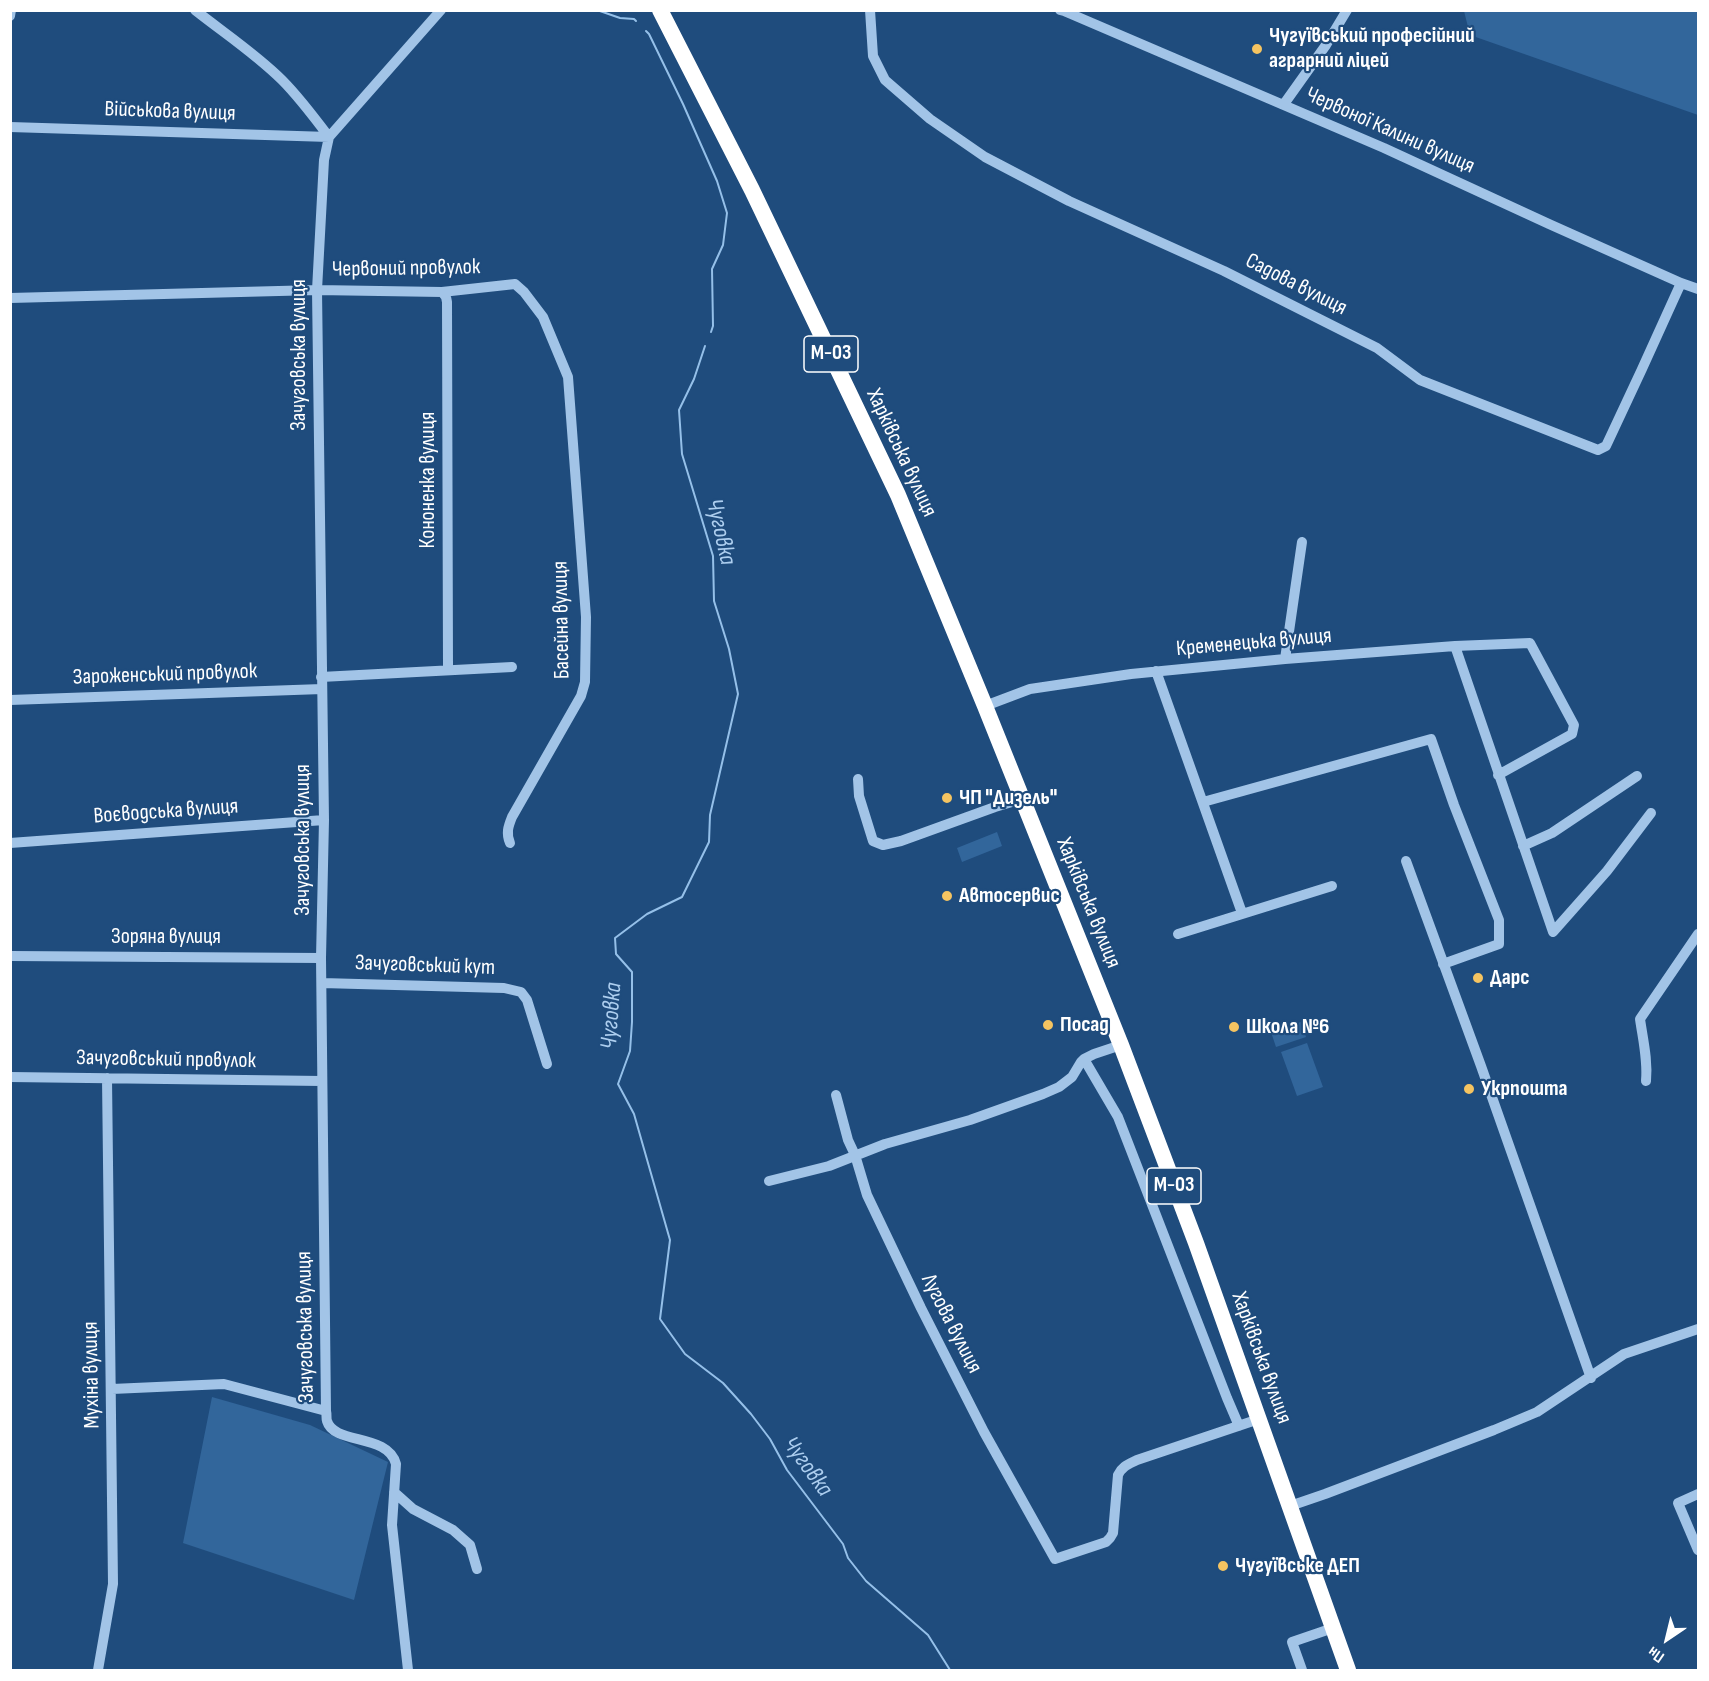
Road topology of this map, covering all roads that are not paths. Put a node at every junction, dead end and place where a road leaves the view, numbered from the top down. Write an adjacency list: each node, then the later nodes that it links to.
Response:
1 (11, 10): 9 (street)
2 (195, 10): 12 (street)
3 (441, 10): 12 (street)
4 (660, 10): 28 (highway, Харківська вулиця / М-03)
5 (870, 10): 13 (street, Садова вулиця)
6 (1060, 10): 8 (street, Червоної Калини вулиця)
7 (1347, 10): 10 (street)
8 (1065, 11): 10 (street, Червоної Калини вулиця)
9 (10, 16)
10 (1284, 104): 13 (street, Червоної Калини вулиця)
11 (10, 127): 12 (street, Військова вулиця)
12 (329, 137): 15 (street, Зачуговська вулиця)
13 (1681, 283): 14 (street, Червоної Калини вулиця)
14 (1698, 289)
15 (317, 290): 16 (street, Червоний провулок); 17 (street, Червоний провулок); 25 (street, Зачуговська вулиця)
16 (442, 292): 18 (street, Червоний провулок); 23 (street, Кононенка вулиця)
17 (10, 298)
18 (568, 376): 37 (street, Басейна вулиця)
19 (1302, 542): 21 (street)
20 (1455, 646): 21 (street, Кременецька вулиця); 29 (street); 29 (street, Кременецька вулиця)
21 (1285, 659): 24 (street, Кременецька вулиця)
22 (512, 667): 23 (street)
23 (448, 670): 25 (street)
24 (1156, 671): 28 (street, Кременецька вулиця); 33 (street)
25 (321, 677): 26 (street, Зачуговська вулиця)
26 (322, 689): 27 (street, Зароженський провулок); 35 (street, Зачуговська вулиця)
27 (10, 700)
28 (985, 706): 32 (highway, Харківська вулиця / М-03)
29 (1498, 775): 38 (street)
30 (1637, 776): 38 (street)
31 (858, 779): 32 (street)
32 (1022, 799): 48 (highway, Харківська вулиця / М-03)
33 (1203, 802): 41 (street); 46 (street)
34 (1651, 813): 38 (street)
35 (324, 820): 36 (street, Воєводська вулиця); 45 (street, Зачуговська вулиця)
36 (10, 843)
37 (510, 843)
38 (1523, 846)
39 (1406, 861): 46 (street)
40 (1332, 886): 41 (street)
41 (1242, 913): 42 (street)
42 (1178, 933)
43 (1698, 934): 54 (street)
44 (10, 956): 45 (street, Зоряна вулиця)
45 (321, 958): 47 (street, Зачуговська вулиця)
46 (1443, 964): 59 (street)
47 (322, 983): 50 (street, Зачуговський кут); 53 (street, Зачуговська вулиця)
48 (1121, 1045): 49 (street); 62 (highway, Харківська вулиця / М-03)
49 (1084, 1059): 56 (street); 63 (street)
50 (547, 1064)
51 (10, 1077): 52 (street, Зачуговський провулок)
52 (107, 1078): 53 (street, Зачуговський провулок); 60 (street, Мухіна вулиця)
53 (322, 1081): 61 (street, Зачуговська вулиця)
54 (1646, 1081)
55 (836, 1095): 56 (street, Лугова вулиця)
56 (855, 1155): 57 (street); 63 (street, Лугова вулиця)
57 (769, 1181)
58 (1698, 1329): 59 (street)
59 (1591, 1378): 66 (street)
60 (112, 1389): 61 (street); 70 (street, Мухіна вулиця)
61 (326, 1412): 64 (street, Зачуговська вулиця)
62 (1259, 1419): 63 (street); 66 (highway, Харківська вулиця / М-03)
63 (1239, 1425)
64 (394, 1492): 68 (street); 71 (street, Зачуговська вулиця)
65 (1698, 1494): 67 (street)
66 (1290, 1506): 69 (highway, Харківська вулиця / М-03)
67 (1698, 1550)
68 (477, 1569)
69 (1333, 1628): 72 (street); 73 (highway, Харківська вулиця / М-03)
70 (98, 1671)
71 (408, 1671)
72 (1302, 1671)
73 (1348, 1671)

